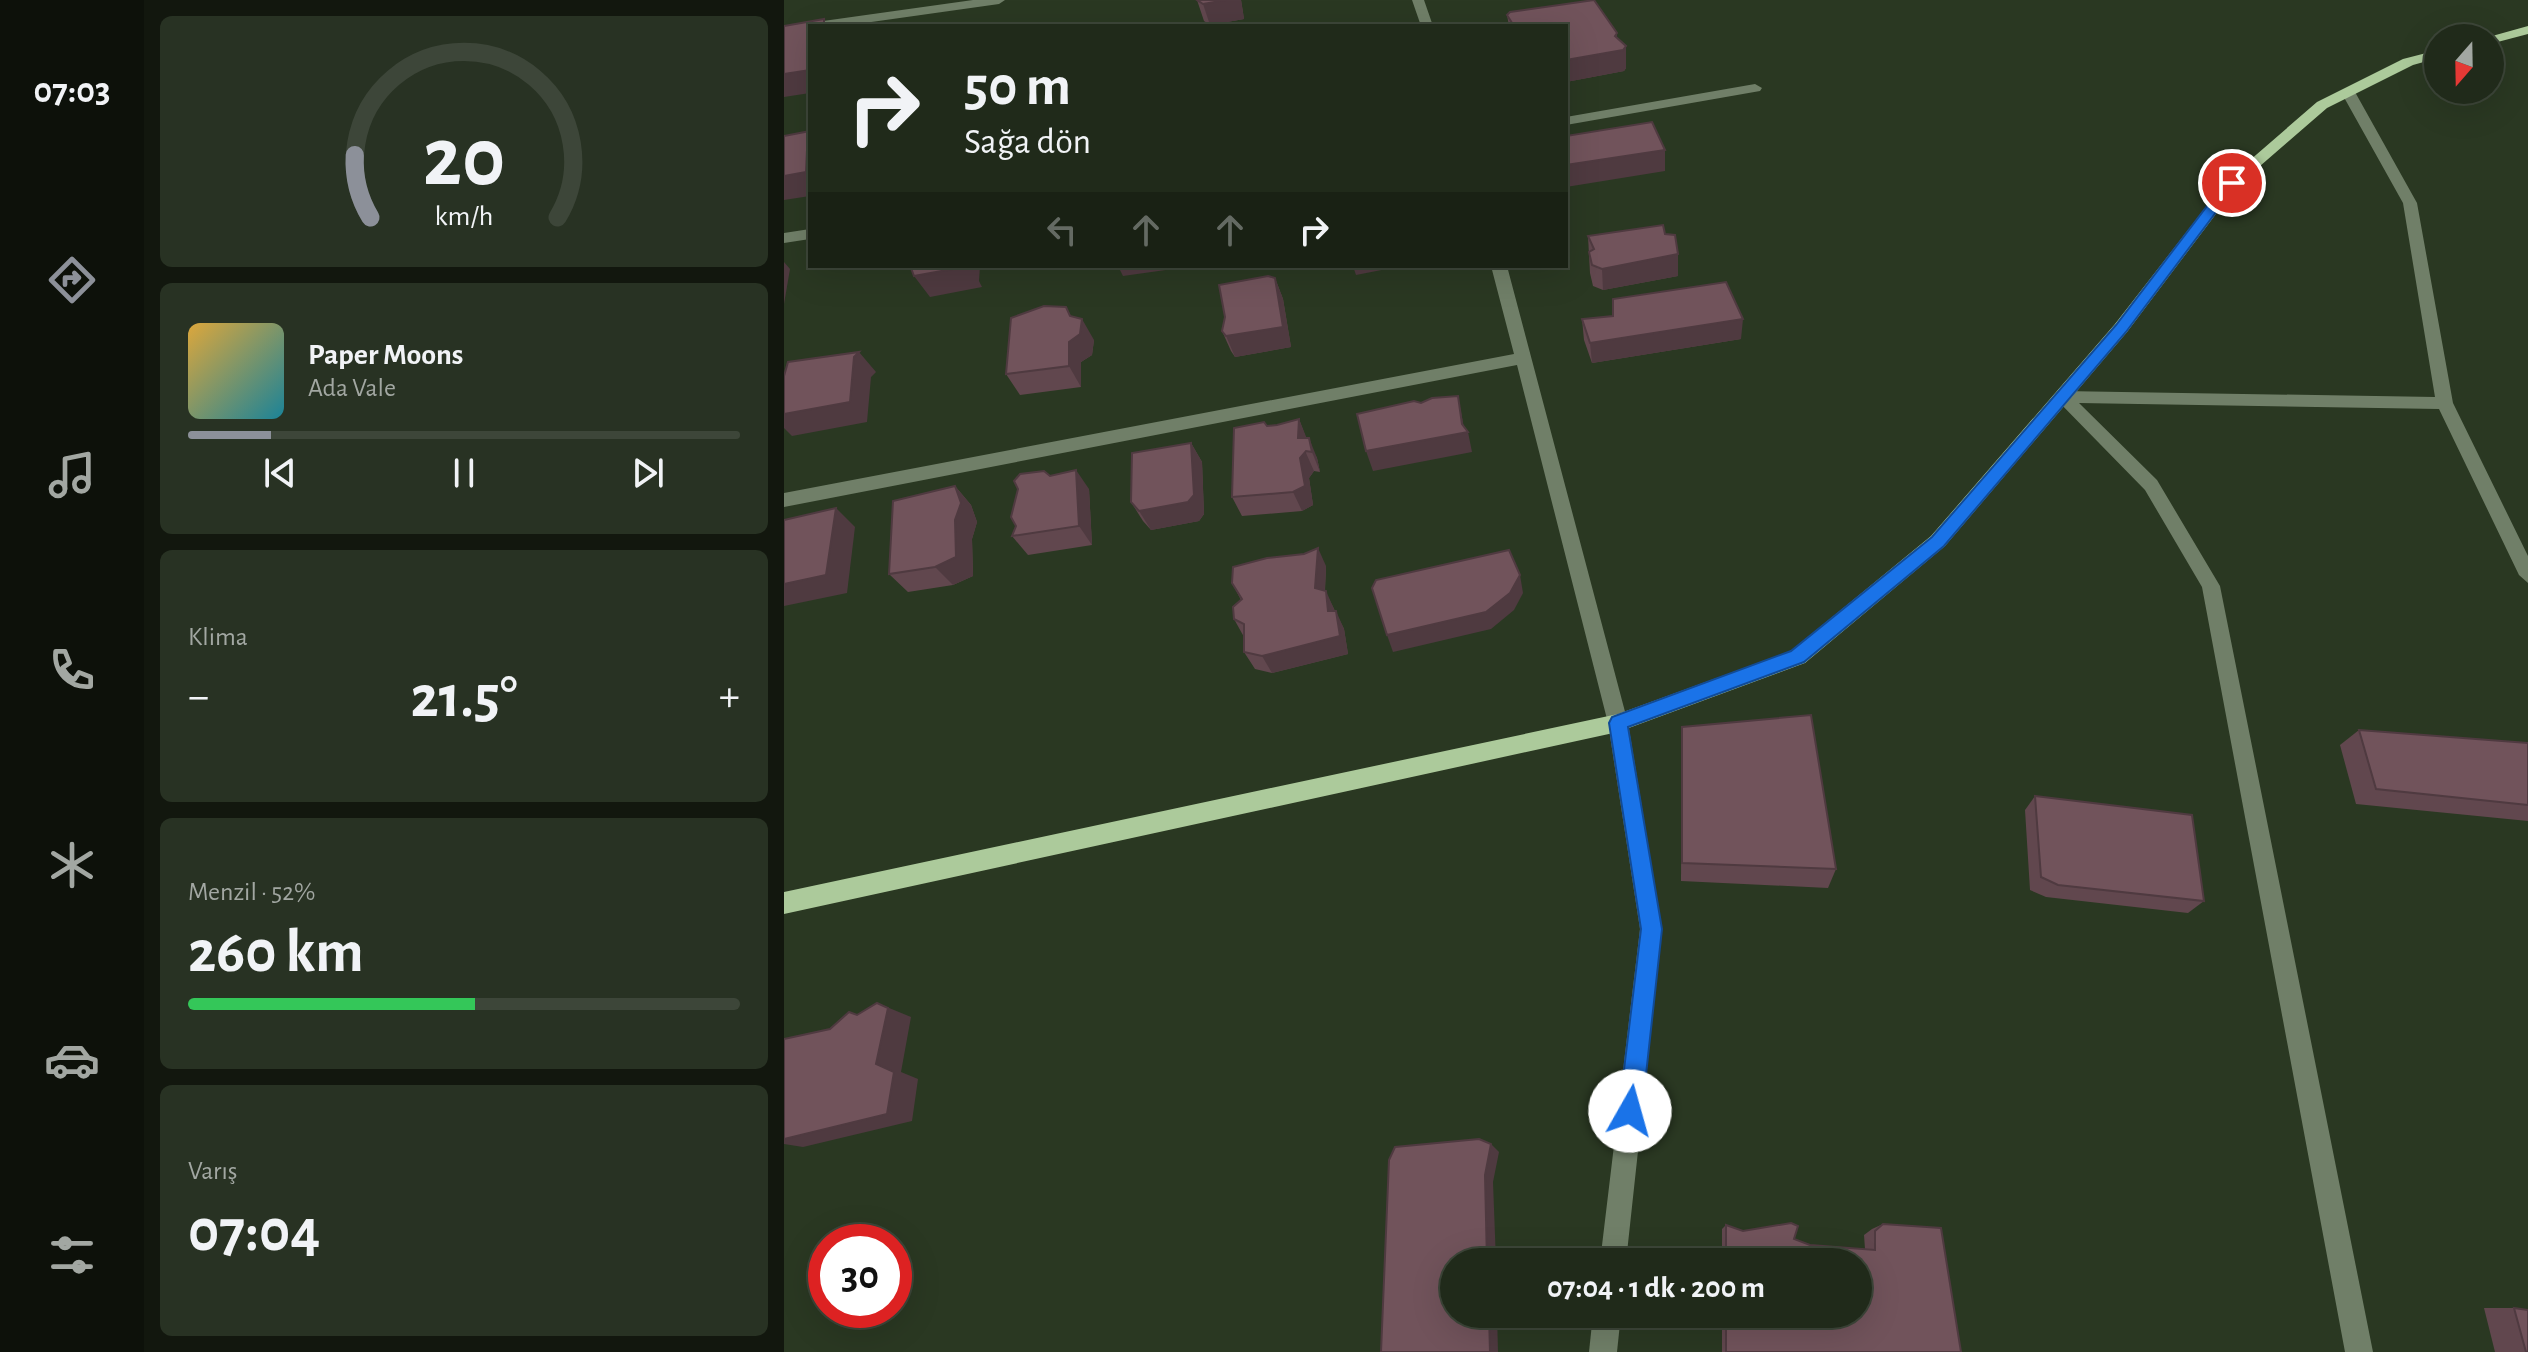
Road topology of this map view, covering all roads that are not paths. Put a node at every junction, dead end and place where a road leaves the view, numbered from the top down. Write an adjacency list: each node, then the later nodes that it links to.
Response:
1 (999, 0): 3 (street)
2 (1418, 0): 4 (street)
3 (830, 24)
4 (1426, 24)
5 (2528, 30): 6 (main road)
6 (2504, 36)
7 (2424, 58): 9 (main road)
8 (1755, 88): 10 (street)
9 (2348, 92): 15 (main road); 16 (street)
10 (1568, 121)
11 (808, 234): 12 (street)
12 (784, 238)
13 (1500, 268): 14 (street)
14 (1523, 358): 17 (street); 19 (street)
15 (2062, 397): 16 (street); 19 (main road); 24 (street)
16 (2445, 403): 18 (street)
17 (784, 500)
18 (2528, 575)
19 (1618, 723): 20 (main road); 21 (street)
20 (784, 903)
21 (1615, 1248)
22 (1606, 1328): 23 (street)
23 (1603, 1352)
24 (2359, 1352)

